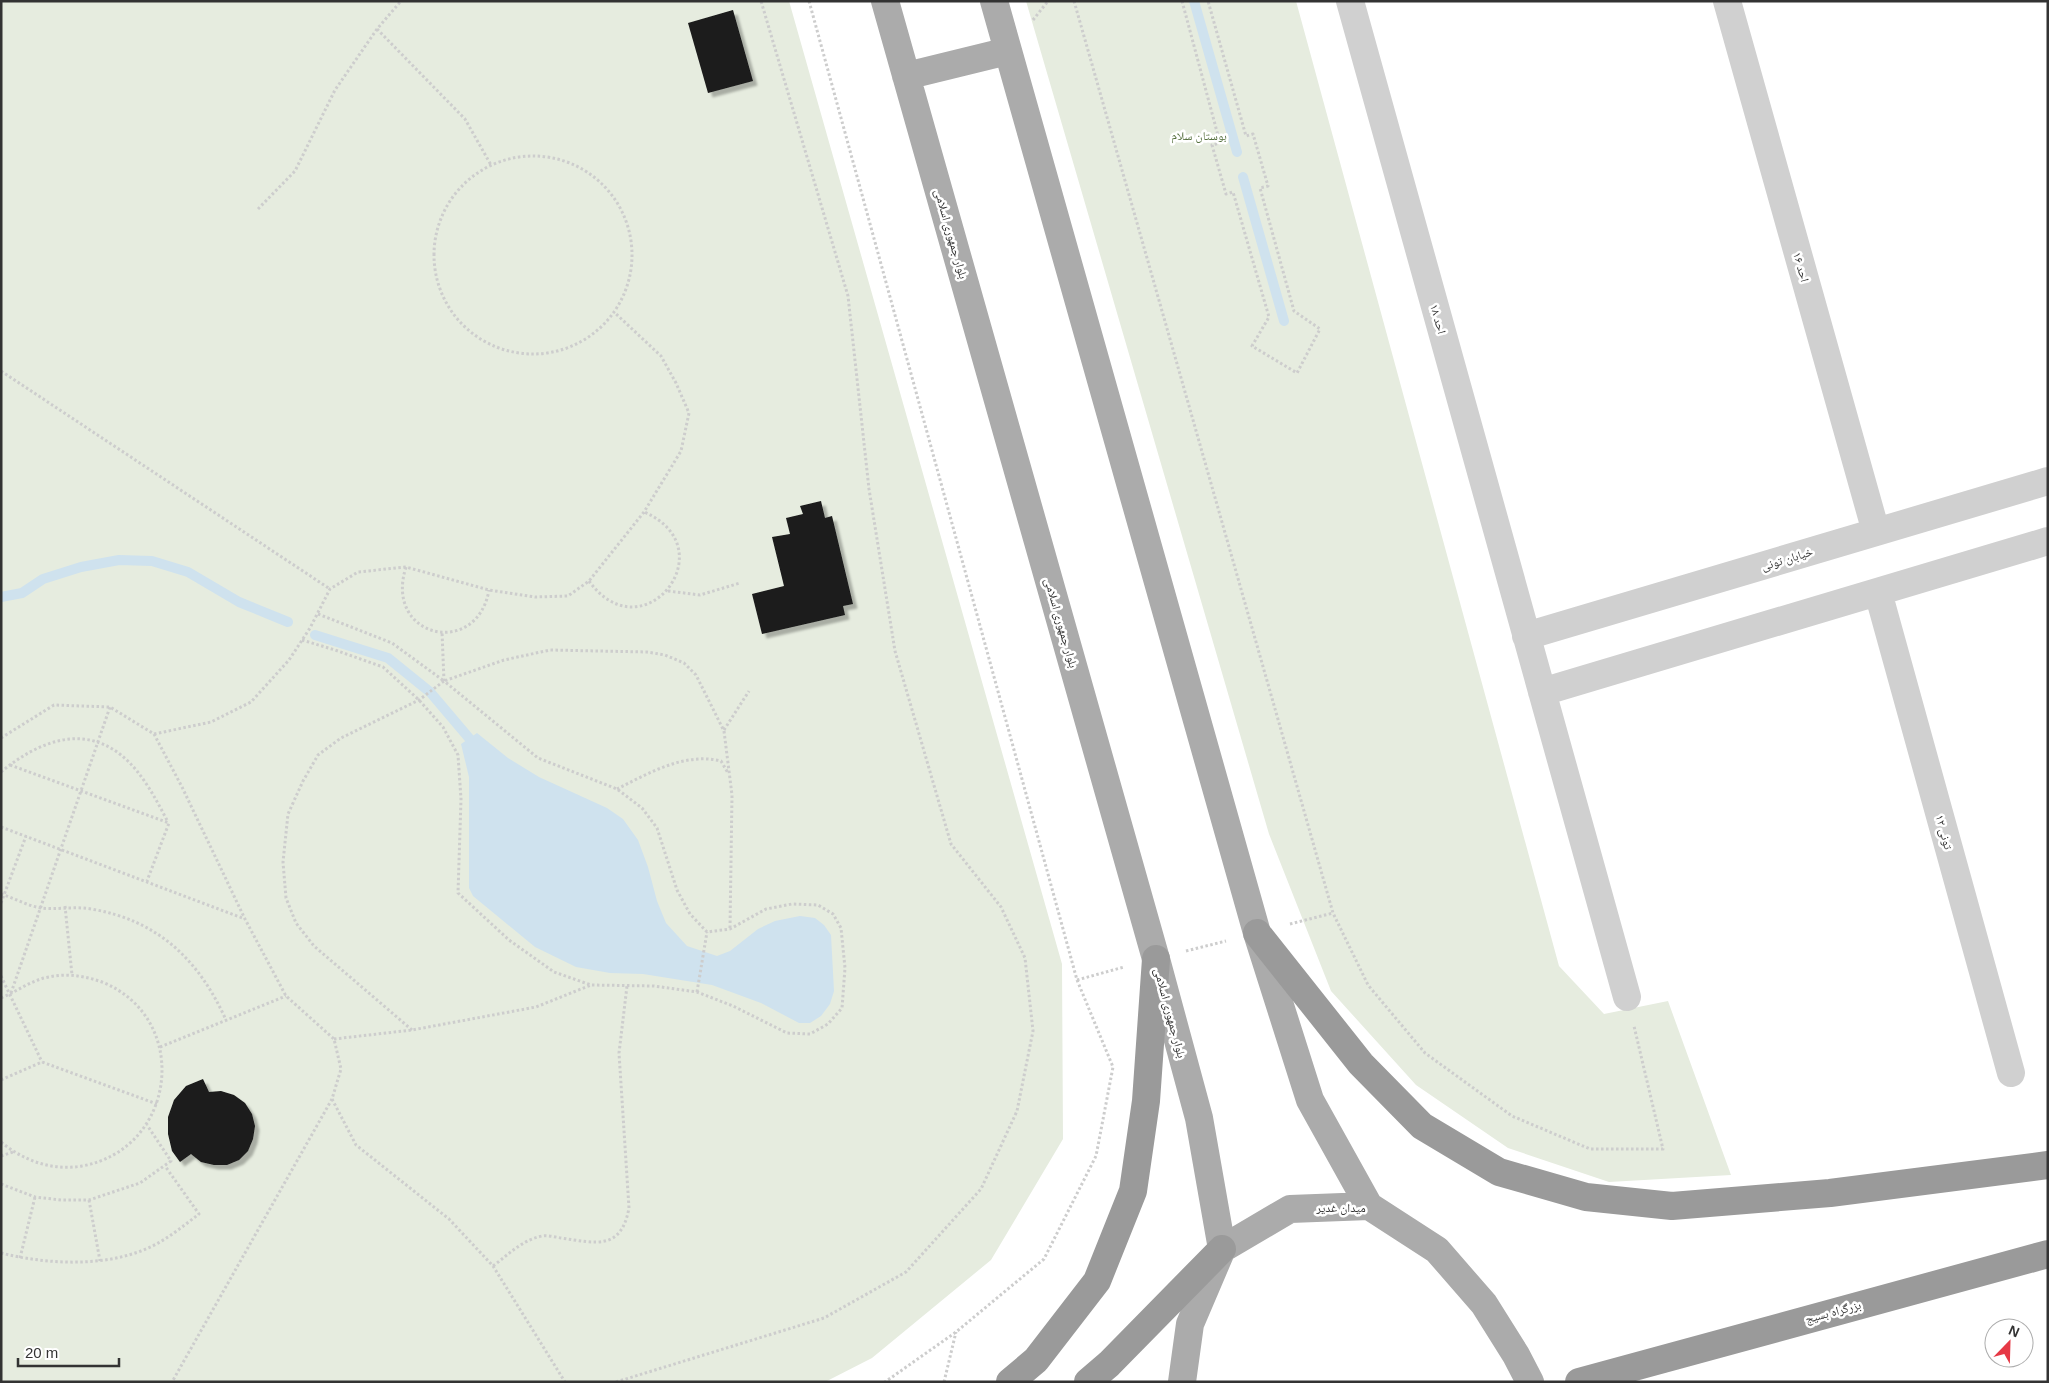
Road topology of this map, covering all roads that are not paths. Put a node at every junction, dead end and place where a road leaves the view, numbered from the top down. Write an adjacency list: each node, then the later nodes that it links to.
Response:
1 (885, 1): 6 (main road, بلوار جمهوری اسلامی)
2 (994, 1): 5 (main road)
3 (1350, 1): 11 (street, احد ۱۸)
4 (1726, 1): 8 (street, احد ۱۶)
5 (1008, 50): 6 (main road); 13 (main road)
6 (906, 76): 14 (main road, بلوار جمهوری اسلامی)
7 (2048, 481): 8 (street, خیابان تونی)
8 (1876, 532): 11 (street, خیابان تونی)
9 (2048, 541): 10 (street)
10 (1878, 592): 12 (street); 16 (street, تونی ۱۲)
11 (1526, 636): 12 (street, احد ۱۸)
12 (1542, 692): 15 (street, احد ۱۸)
13 (1258, 933): 17 (highway); 18 (main road)
14 (1156, 959): 19 (main road, بلوار جمهوری اسلامی); 21 (highway)
15 (1627, 997)
16 (2011, 1073)
17 (2048, 1166)
18 (1369, 1206): 19 (main road, میدان غدیر); 24 (main road, میدان غدیر)
19 (1222, 1249): 22 (highway); 23 (main road)
20 (2048, 1254): 25 (highway, بزرگراه بسیج)
21 (1010, 1382)
22 (1088, 1382)
23 (1182, 1382)
24 (1530, 1382)
25 (1579, 1382)

